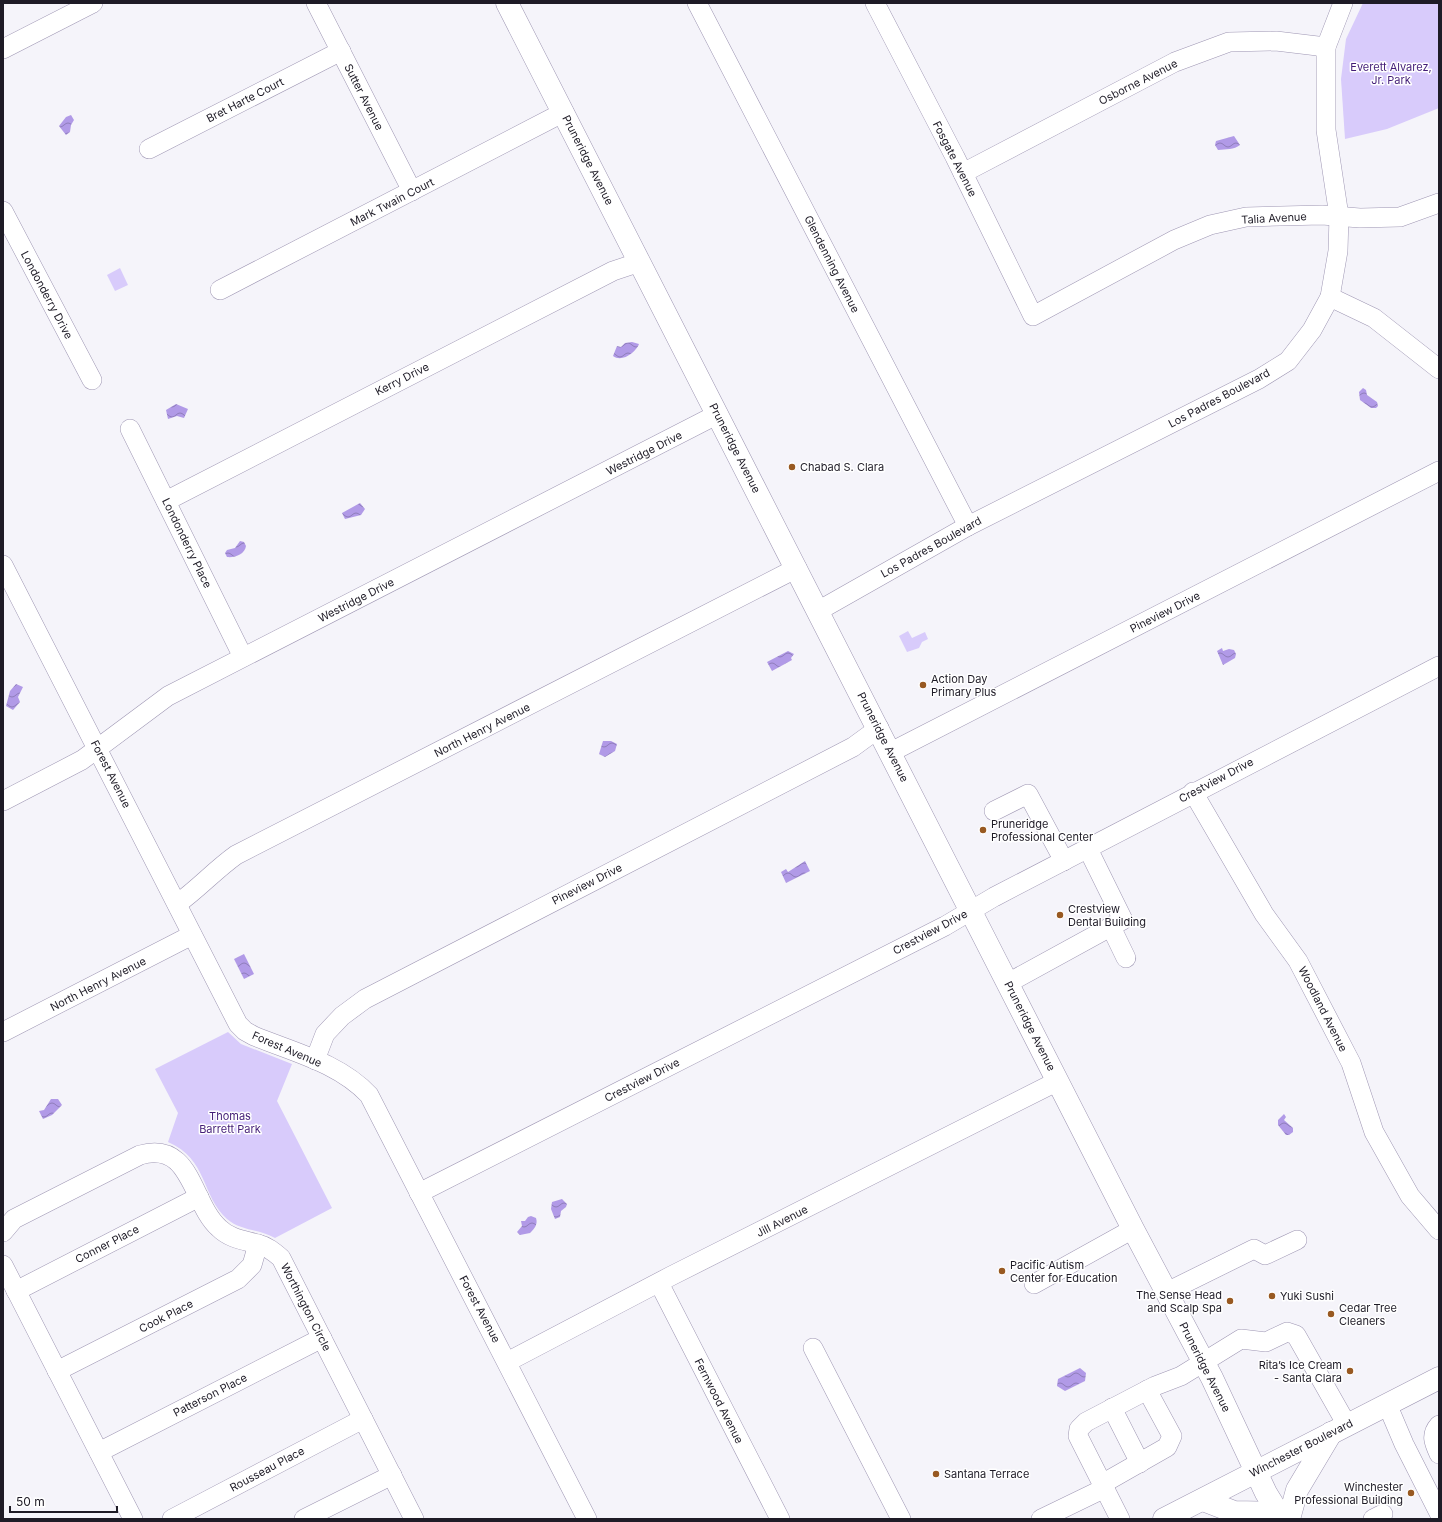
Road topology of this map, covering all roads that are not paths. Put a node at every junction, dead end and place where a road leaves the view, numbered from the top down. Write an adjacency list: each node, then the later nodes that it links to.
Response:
1 (93, 3): 8 (street)
2 (316, 3): 9 (street, Sutter Avenue)
3 (507, 3): 10 (main road, Pruneridge Avenue)
4 (697, 3): 27 (street, Glendenning Avenue)
5 (874, 3): 12 (street, Fosgate Avenue)
6 (1343, 3): 7 (street, Los Padres Boulevard)
7 (1326, 47): 12 (street, Osborne Avenue); 16 (street, Los Padres Boulevard)
8 (3, 49)
9 (341, 51): 11 (street, Bret Harte Court); 13 (street, Sutter Avenue)
10 (564, 112): 13 (street, Mark Twain Court); 17 (main road, Pruneridge Avenue)
11 (149, 149)
12 (963, 174): 20 (street, Fosgate Avenue)
13 (412, 191): 18 (street, Mark Twain Court)
14 (1439, 204): 16 (street, Talia Avenue)
15 (3, 210): 22 (street, Londonderry Drive)
16 (1339, 216): 19 (street, Los Padres Boulevard); 20 (street, Talia Avenue)
17 (640, 262): 23 (main road, Pruneridge Avenue); 26 (street, Kerry Drive)
18 (220, 290)
19 (1330, 297): 21 (street); 27 (street, Los Padres Boulevard)
20 (1033, 316)
21 (1439, 369)
22 (92, 380)
23 (718, 414): 29 (main road, Pruneridge Avenue); 31 (street, Westridge Drive)
24 (130, 429): 26 (street, Londonderry Place)
25 (1439, 471): 35 (street, Pineview Drive)
26 (166, 501): 31 (street, Londonderry Place)
27 (968, 526): 30 (street, Los Padres Boulevard)
28 (3, 565): 34 (street, Forest Avenue)
29 (797, 568): 30 (main road, Pruneridge Avenue); 41 (street, North Henry Avenue)
30 (818, 611): 33 (main road, Pruneridge Avenue)
31 (243, 657): 34 (street, Westridge Drive)
32 (1439, 666): 36 (street, Crestview Drive)
33 (879, 728): 35 (main road, Pruneridge Avenue); 48 (street, Pineview Drive)
34 (98, 747): 37 (street, Westridge Drive); 41 (street, Forest Avenue)
35 (891, 752): 42 (main road, Pruneridge Avenue)
36 (1193, 792): 39 (street, Crestview Drive); 53 (street, Woodland Avenue)
37 (3, 801)
38 (994, 811): 40 (street)
39 (1088, 849): 40 (street, Crestview Drive); 43 (street)
40 (1064, 861): 42 (street, Crestview Drive)
41 (177, 904): 44 (street, Forest Avenue)
42 (971, 910): 46 (main road, Pruneridge Avenue); 50 (street, Crestview Drive)
43 (1111, 927): 45 (street); 46 (street)
44 (192, 935): 47 (street, North Henry Avenue); 48 (street, Forest Avenue)
45 (1126, 958)
46 (1008, 983): 49 (main road, Pruneridge Avenue)
47 (3, 1032)
48 (315, 1060): 50 (street, Forest Avenue)
49 (1058, 1081): 52 (main road, Pruneridge Avenue); 58 (street, Jill Avenue)
50 (419, 1193): 64 (street, Forest Avenue)
51 (199, 1197): 54 (street, Worthington Circle); 56 (street, Worthington Circle); 60 (street, Conner Place)
52 (1133, 1229): 59 (street); 61 (main road, Pruneridge Avenue)
53 (1439, 1230)
54 (3, 1232)
55 (1297, 1240): 61 (street)
56 (258, 1244): 62 (street, Worthington Circle); 66 (street, Cook Place)
57 (3, 1265): 60 (street)
58 (659, 1284): 64 (street, Jill Avenue); 88 (street, Fernwood Avenue)
59 (1034, 1284)
60 (16, 1291): 66 (street)
61 (1167, 1292): 65 (main road, Pruneridge Avenue)
62 (322, 1338): 71 (street, Worthington Circle); 74 (street, Patterson Place)
63 (813, 1348): 89 (street)
64 (507, 1362): 87 (street, Forest Avenue)
65 (1203, 1362): 68 (street); 73 (street); 77 (main road, Pruneridge Avenue)
66 (57, 1371): 74 (street)
67 (1439, 1378): 69 (main road, Winchester Boulevard)
68 (1147, 1390): 70 (street); 76 (street)
69 (1387, 1404): 73 (main road, Winchester Boulevard); 81 (street)
70 (1112, 1408): 76 (street); 79 (street)
71 (363, 1419): 78 (street, Worthington Circle); 84 (street, Rousseau Place)
72 (1439, 1425): 75 (street)
73 (1339, 1429): 77 (main road, Winchester Boulevard); 82 (main road)
74 (99, 1452): 83 (street)
75 (1439, 1454)
76 (1140, 1462): 79 (street)
77 (1256, 1471): 80 (main road, Winchester Boulevard); 82 (main road, Pruneridge Avenue)
78 (392, 1475): 85 (street); 86 (street, Worthington Circle)
79 (1103, 1486): 90 (street); 91 (street)
80 (1203, 1500): 82 (main road); 92 (main road, Winchester Boulevard)
81 (1439, 1513)
82 (1283, 1517)
83 (132, 1519)
84 (172, 1519)
85 (304, 1519)
86 (414, 1519)
87 (587, 1519)
88 (780, 1519)
89 (901, 1519)
90 (1041, 1519)
91 (1120, 1519)
92 (1164, 1519)

